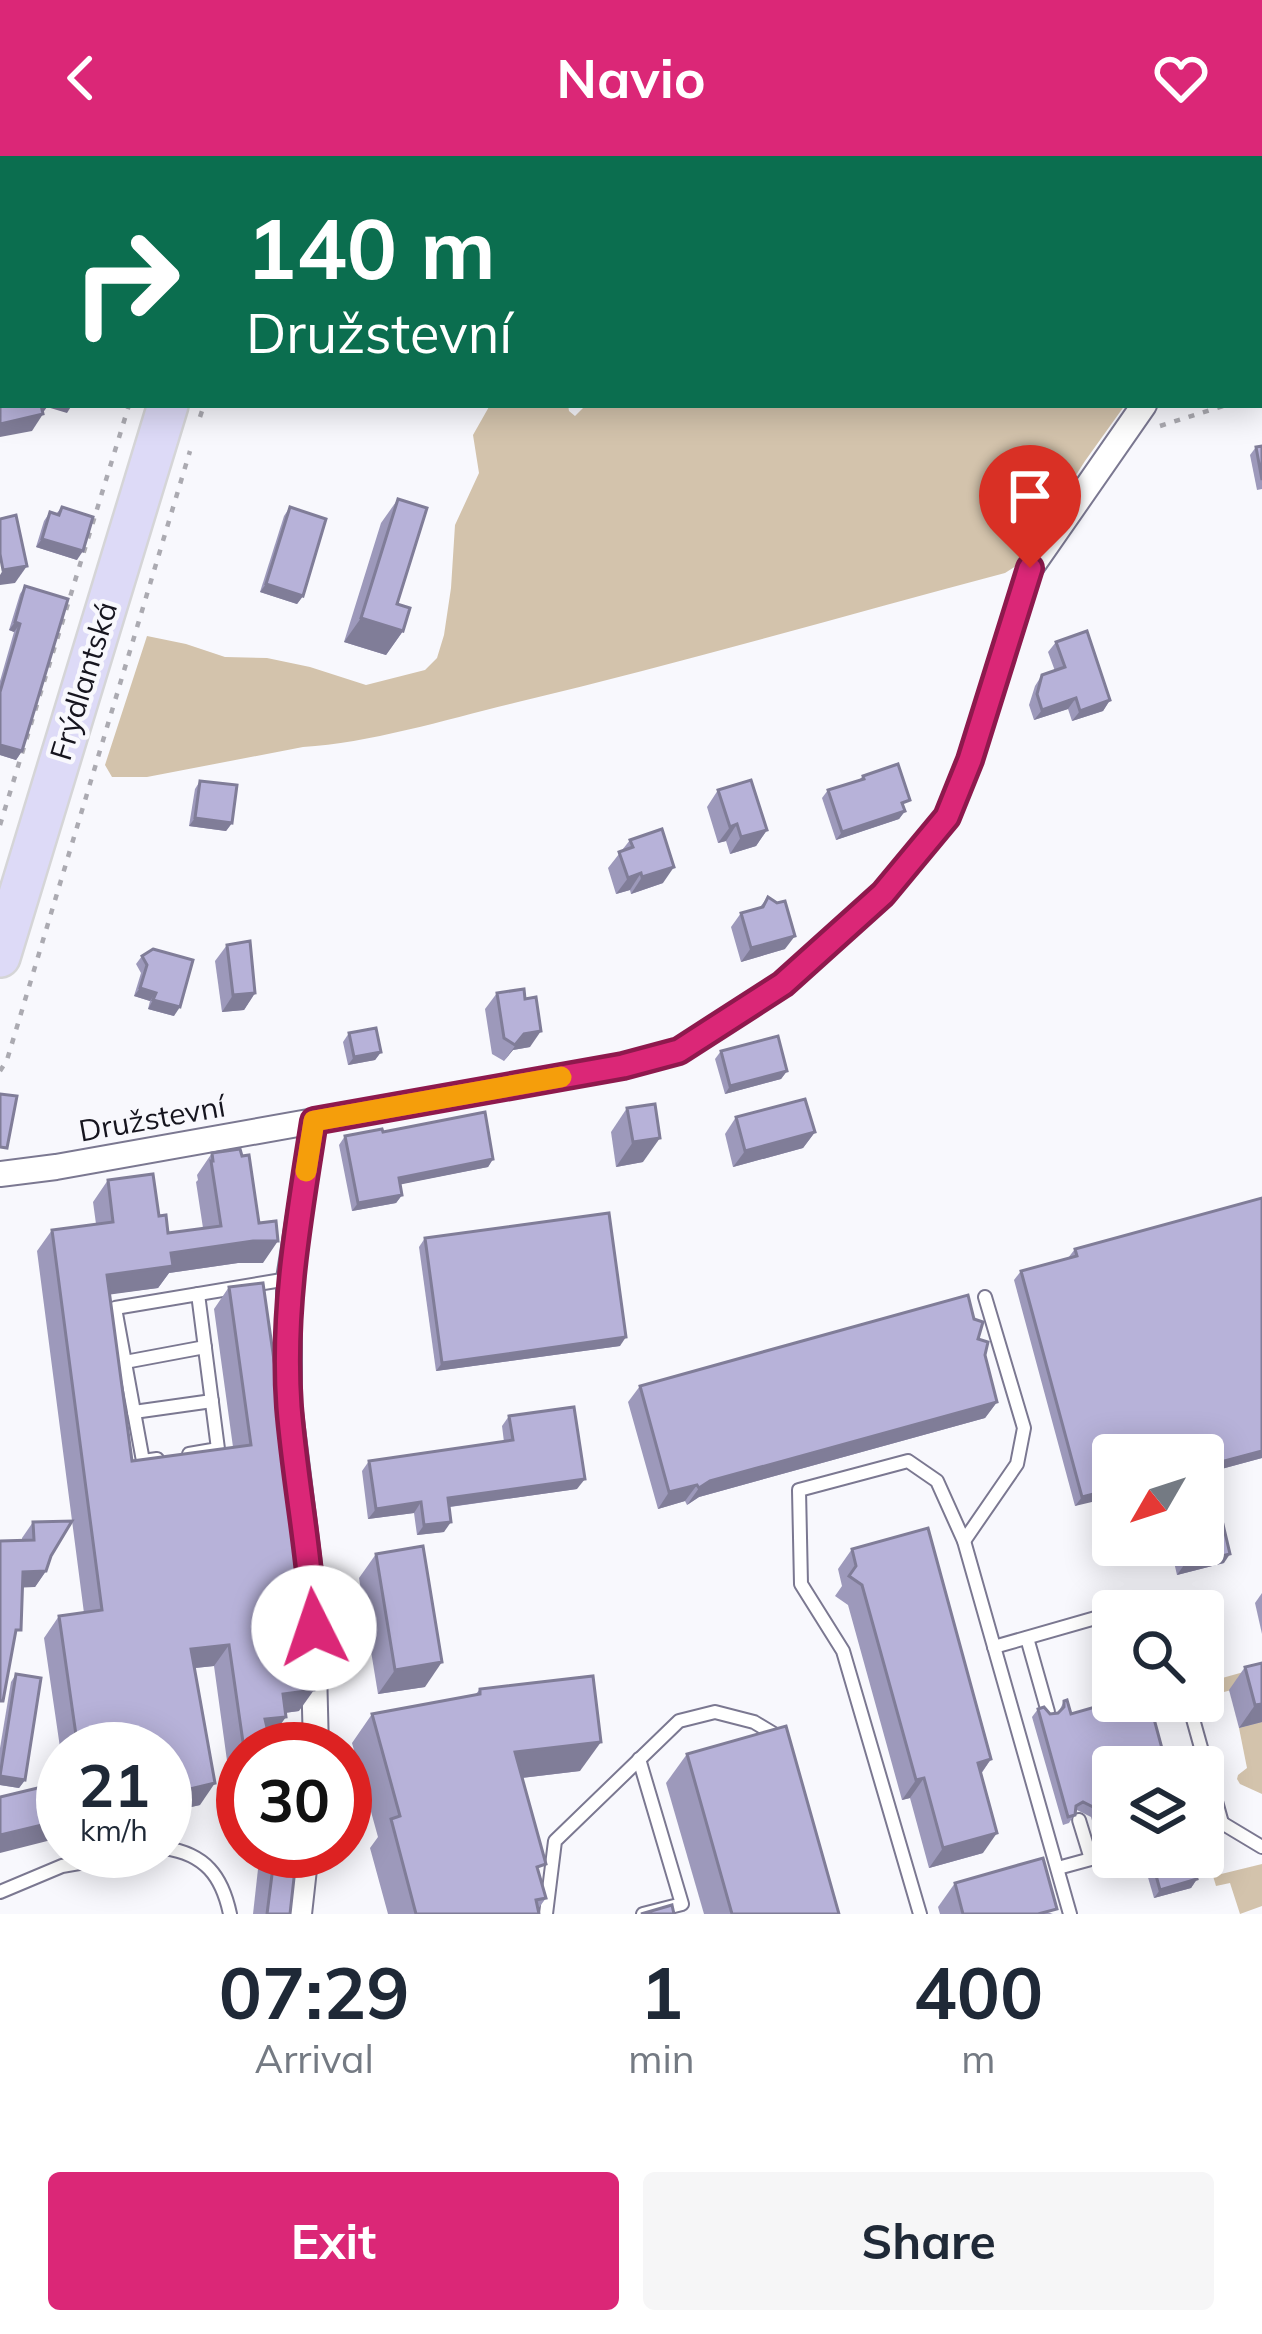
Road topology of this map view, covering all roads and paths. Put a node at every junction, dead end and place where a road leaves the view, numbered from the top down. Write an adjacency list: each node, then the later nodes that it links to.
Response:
1 (128, 408): 8 (path)
2 (142, 408): 9 (main road, Frýdlantská)
3 (1142, 408): 6 (street, Družstevní)
4 (1217, 408): 6 (path)
5 (183, 416): 10 (main road, Frýdlantská)
6 (1120, 439): 12 (street, Družstevní)
7 (190, 450): 11 (path)
8 (0, 825)
9 (0, 878)
10 (0, 957)
11 (0, 1070)
12 (314, 1121): 13 (street, Družstevní); 14 (street)
13 (0, 1174)
14 (290, 1279): 15 (lane); 26 (street)
15 (198, 1294): 17 (lane); 18 (lane)
16 (985, 1298): 21 (lane)
17 (205, 1347): 18 (lane); 19 (lane)
18 (125, 1361): 20 (lane)
19 (212, 1401): 20 (lane); 20 (lane)
20 (134, 1412)
21 (964, 1541): 24 (lane); 42 (lane)
22 (1092, 1619): 23 (lane)
23 (1027, 1638): 24 (lane); 25 (lane)
24 (994, 1647): 34 (lane)
25 (1048, 1712)
26 (315, 1722)
27 (785, 1748): 28 (lane)
28 (639, 1759): 40 (lane); 41 (lane)
29 (1079, 1820): 33 (lane)
30 (1224, 1824): 31 (lane)
31 (1262, 1846)
32 (192, 1855): 38 (lane)
33 (1090, 1859): 34 (lane)
34 (1058, 1868): 43 (lane)
35 (36, 1877): 37 (lane)
36 (303, 1878): 39 (street)
37 (0, 1892)
38 (230, 1914)
39 (299, 1914)
40 (546, 1914)
41 (643, 1914)
42 (920, 1914)
43 (1070, 1914)

